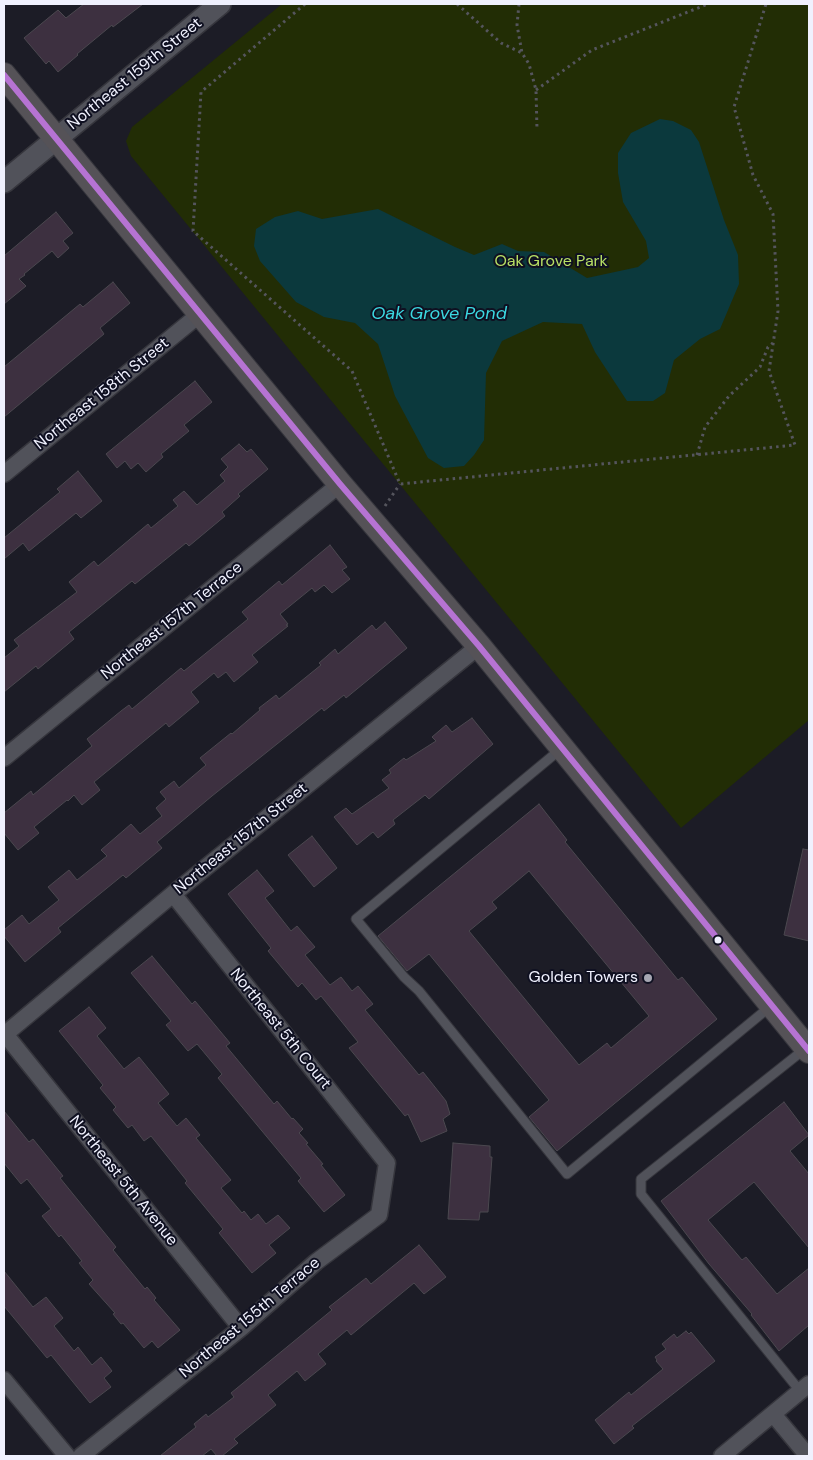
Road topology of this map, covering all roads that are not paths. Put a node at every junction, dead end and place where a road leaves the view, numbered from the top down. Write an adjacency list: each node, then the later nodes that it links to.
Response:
1 (220, 4): 3 (street, Northeast 159th Street)
2 (4, 75): 3 (main road)
3 (55, 139): 4 (street, Northeast 159th Street); 5 (main road)
4 (4, 182)
5 (200, 314): 6 (street, Northeast 158th Street); 7 (main road)
6 (4, 474)
7 (340, 484): 8 (main road); 10 (street, Northeast 157th Terrace)
8 (479, 646): 9 (main road); 11 (street, Northeast 157th Street)
9 (562, 748): 12 (main road); 12 (lane)
10 (4, 758)
11 (173, 894): 13 (street, Northeast 157th Street); 15 (street, Northeast 5th Court)
12 (772, 1005): 14 (main road)
13 (4, 1034): 16 (street, Northeast 5th Avenue)
14 (808, 1049): 18 (lane)
15 (387, 1163): 16 (street, Northeast 155th Terrace)
16 (241, 1328): 21 (street, Northeast 155th Terrace)
17 (4, 1380): 20 (street)
18 (805, 1388): 19 (street)
19 (773, 1414): 22 (street); 23 (street)
20 (67, 1456)
21 (81, 1456)
22 (722, 1456)
23 (808, 1456)

